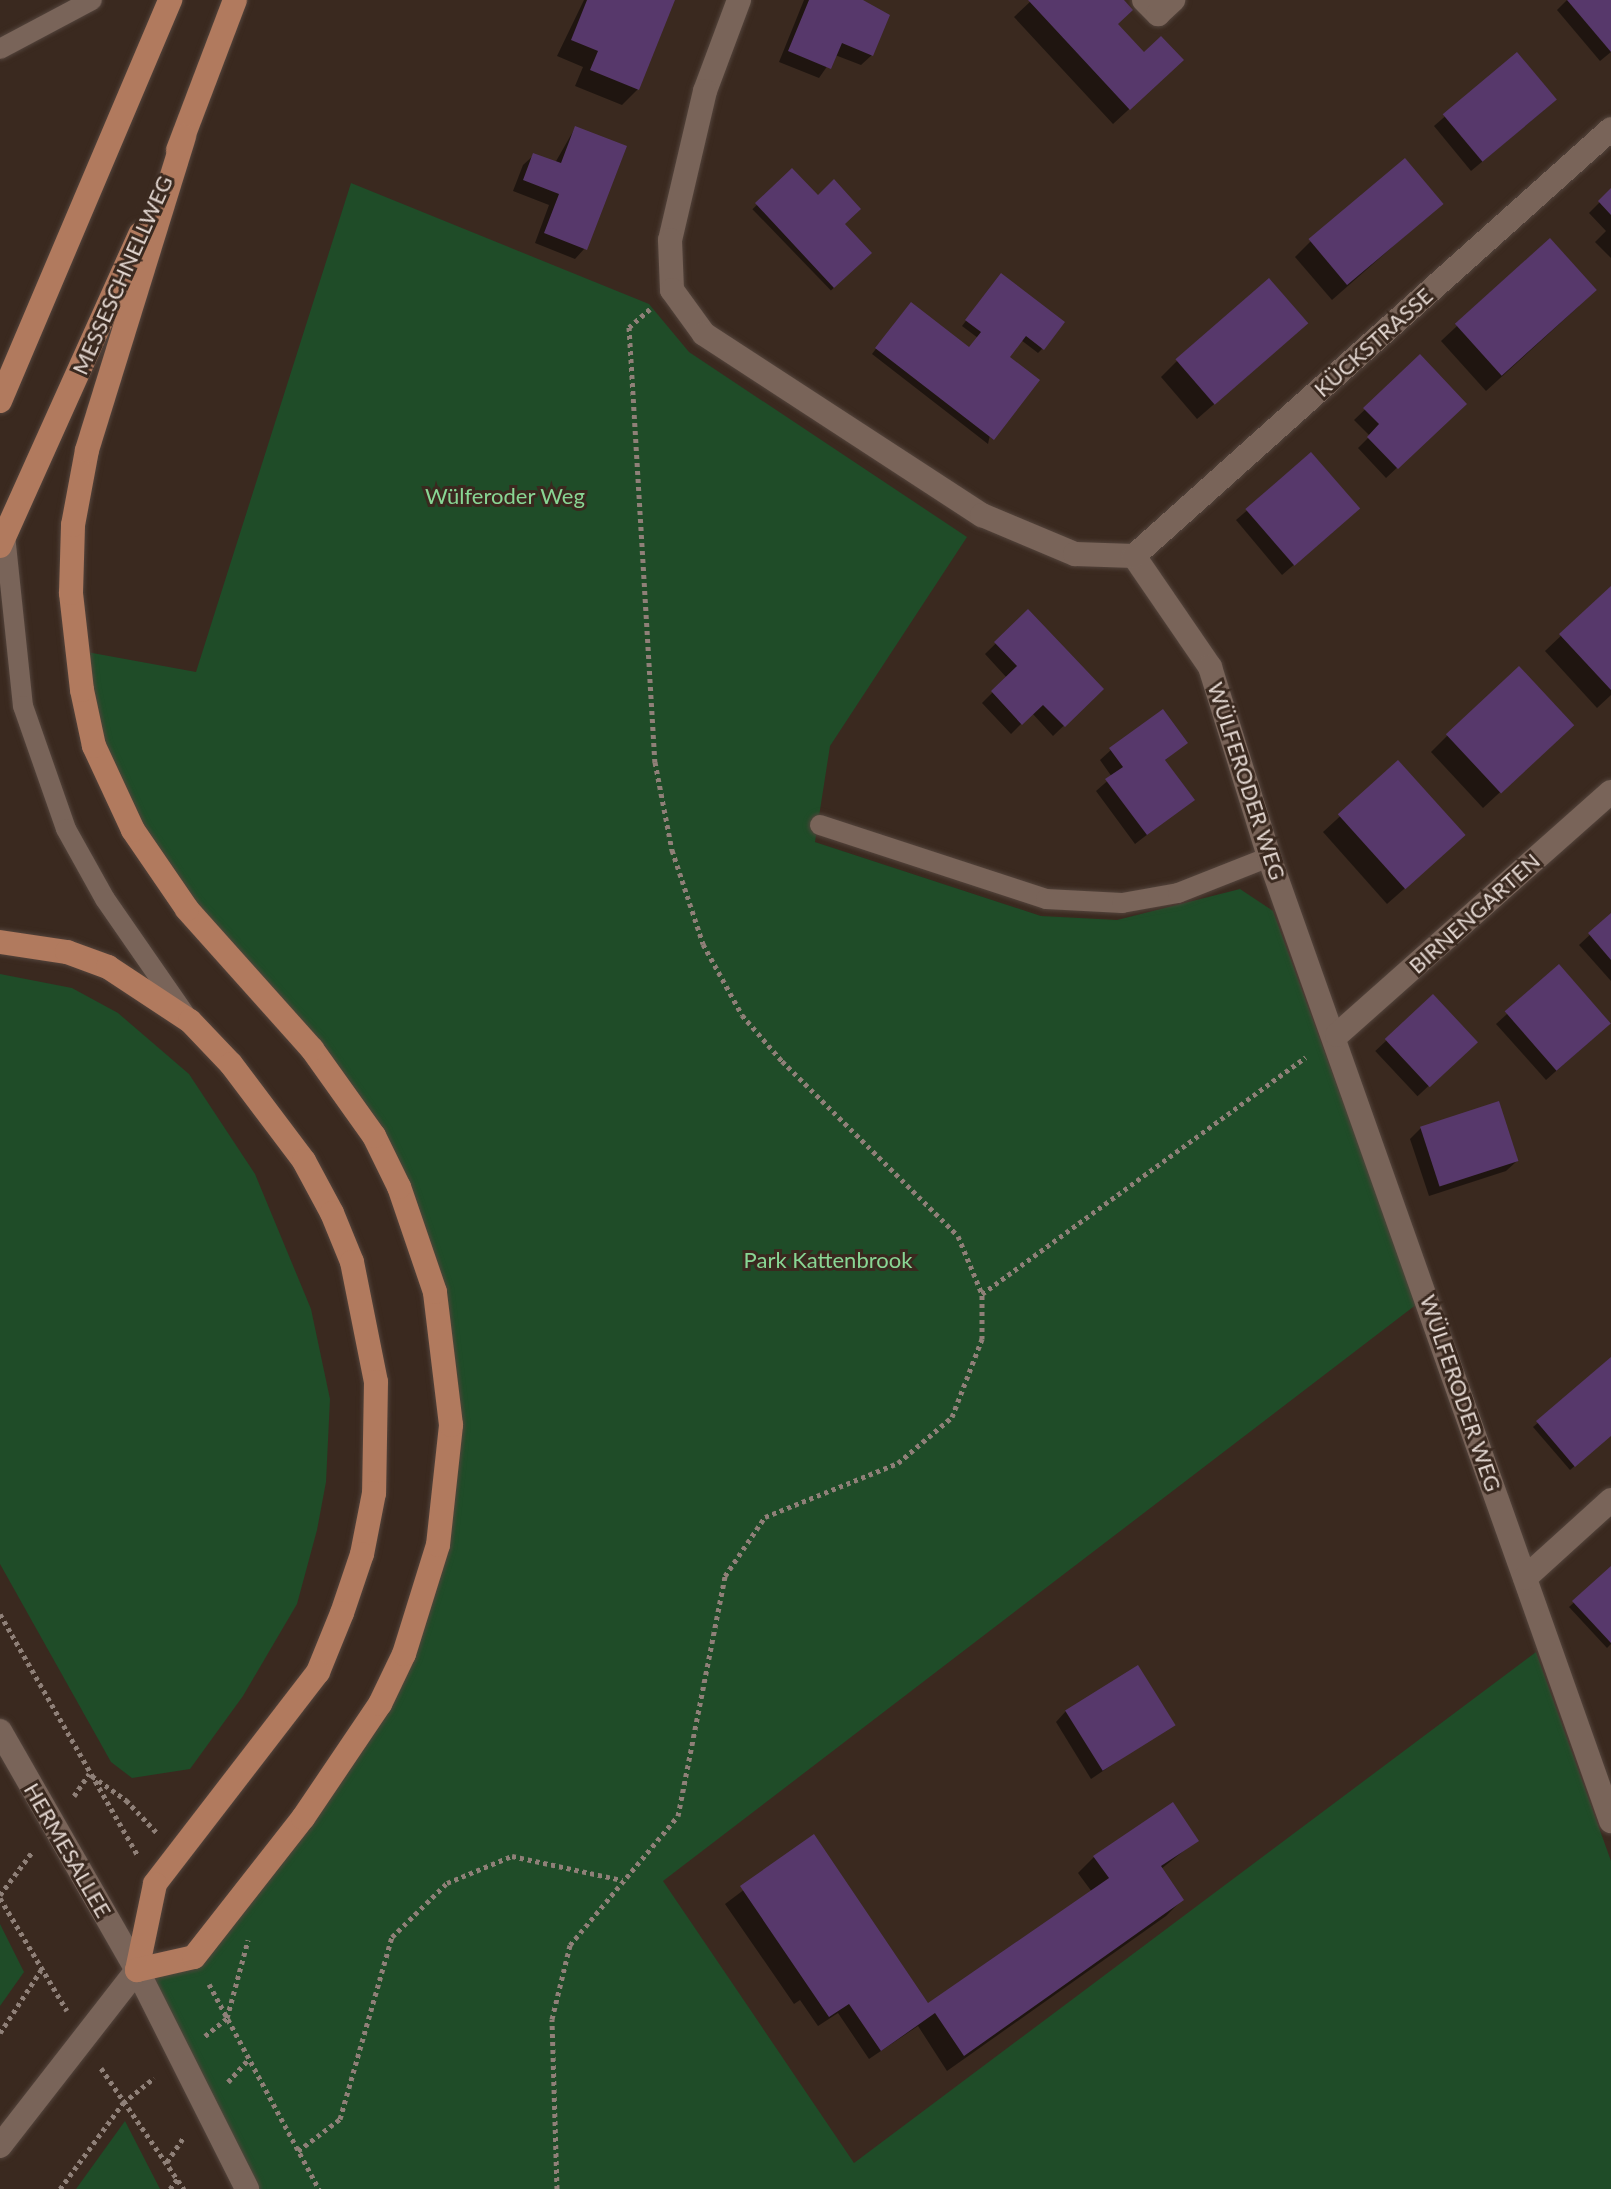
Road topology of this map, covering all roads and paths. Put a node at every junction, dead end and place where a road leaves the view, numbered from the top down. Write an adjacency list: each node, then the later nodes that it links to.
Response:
1 (92, 0): 7 (lane)
2 (170, 0): 11 (highway)
3 (235, 0): 9 (highway, MESSESCHNELLWEG)
4 (739, 0): 10 (street)
5 (1144, 0): 6 (street)
6 (1173, 0)
7 (0, 49)
8 (1611, 129): 13 (street, KÜCKSTRASSE)
9 (184, 137): 12 (highway, MESSESCHNELLWEG); 29 (highway)
10 (672, 290): 13 (street); 20 (path)
11 (0, 401)
12 (3, 540): 18 (lane)
13 (1134, 556): 16 (street, WÜLFERODER WEG)
14 (1611, 792): 19 (street, BIRNENGARTEN)
15 (820, 825): 16 (lane)
16 (1269, 857): 19 (street, WÜLFERODER WEG)
17 (0, 942): 18 (highway)
18 (190, 1021): 29 (highway)
19 (1337, 1035): 20 (path); 22 (street, WÜLFERODER WEG)
20 (982, 1294): 27 (path)
21 (1611, 1500): 22 (street)
22 (1525, 1578): 26 (street, WÜLFERODER WEG)
23 (0, 1614): 25 (path)
24 (0, 1731): 29 (street, HERMESALLEE)
25 (89, 1774)
26 (1611, 1821)
27 (622, 1880): 33 (path); 40 (path)
28 (0, 1898): 31 (path)
29 (137, 1970): 32 (street); 38 (street, HERMESALLEE)
30 (227, 2018): 33 (path)
31 (1, 2029)
32 (0, 2146)
33 (298, 2151): 39 (path)
34 (178, 2178): 35 (path); 36 (path); 37 (path)
35 (60, 2189)
36 (170, 2189)
37 (184, 2189)
38 (247, 2189)
39 (319, 2189)
40 (557, 2189)

